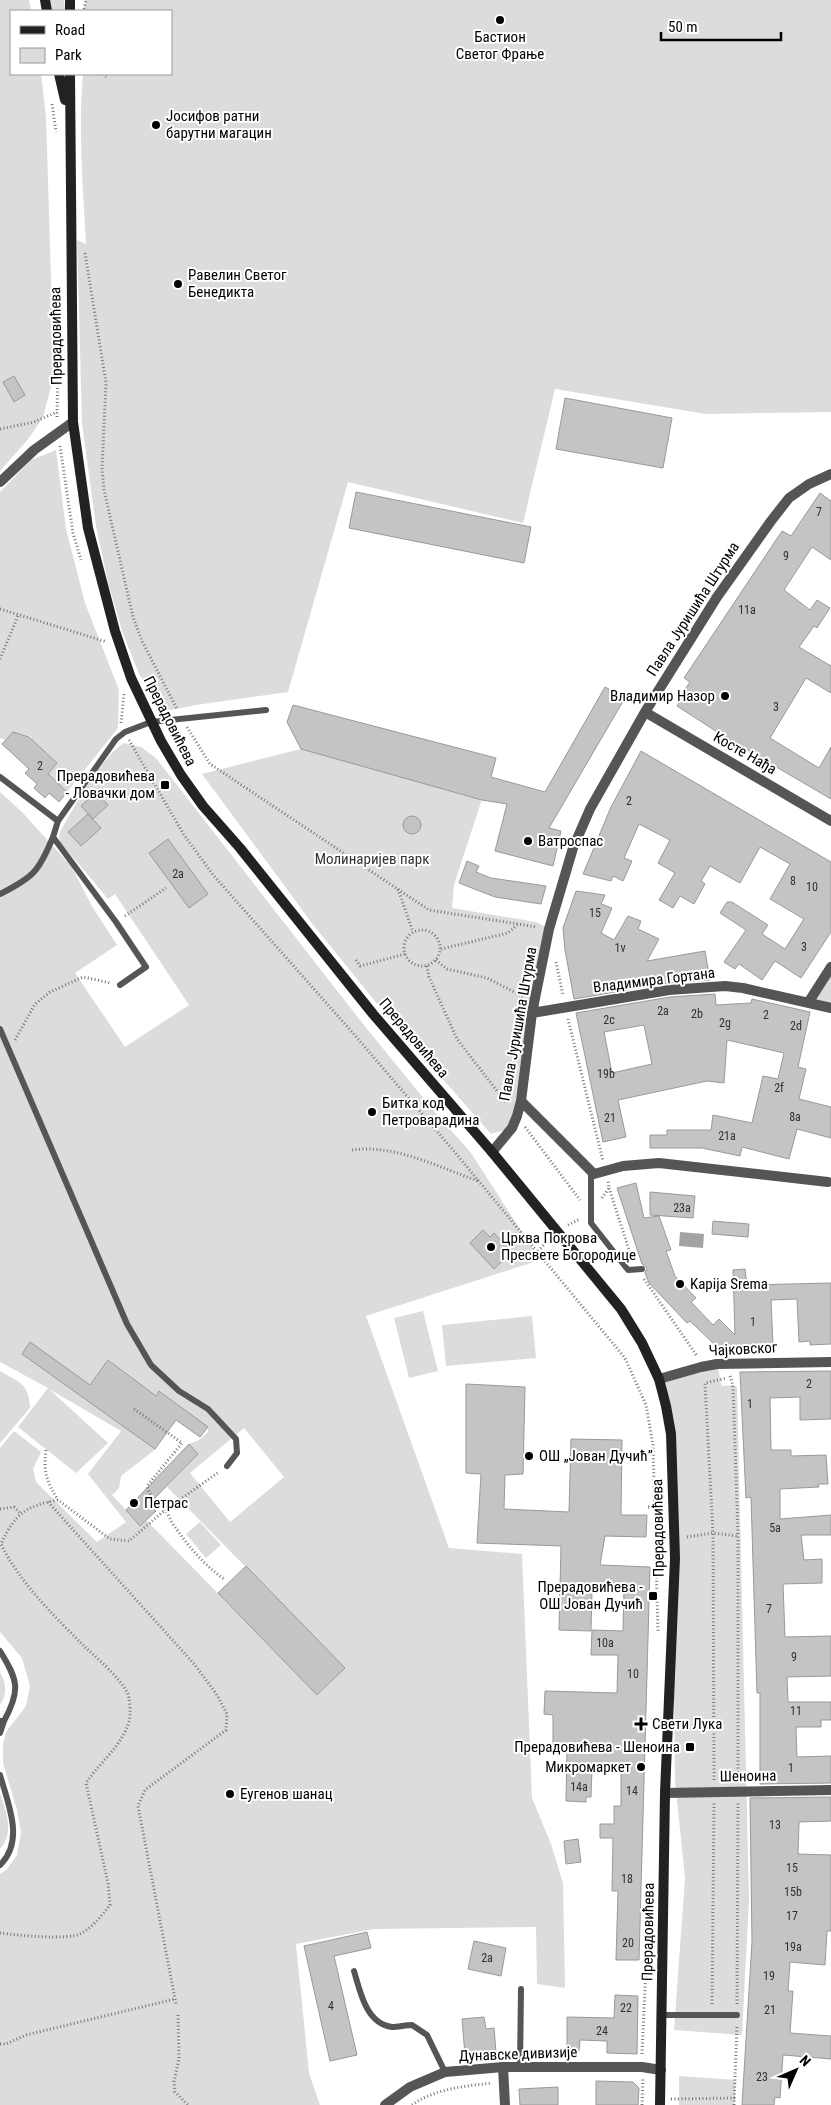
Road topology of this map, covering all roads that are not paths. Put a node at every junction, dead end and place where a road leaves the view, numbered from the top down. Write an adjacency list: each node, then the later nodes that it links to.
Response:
1 (59, 75): 3 (main road, Прерадовићева)
2 (70, 75): 3 (main road, Прерадовићева)
3 (69, 118): 4 (main road, Прерадовићева)
4 (72, 422): 6 (street); 9 (main road, Прерадовићева)
5 (831, 474): 8 (street, Павла Јуришића Штурма)
6 (0, 482)
7 (266, 710): 9 (lane)
8 (645, 712): 12 (street, Косте Нађа); 19 (street, Павла Јуришића Штурма)
9 (151, 722): 11 (lane); 22 (main road, Прерадовићева)
10 (0, 777): 11 (lane)
11 (58, 821): 13 (lane)
12 (831, 821)
13 (53, 837): 14 (lane); 16 (lane)
14 (0, 894)
15 (831, 967): 17 (street)
16 (120, 985)
17 (808, 1003): 18 (street, Владимира Гортана); 19 (street, Владимира Гортана)
18 (831, 1008)
19 (532, 1013): 21 (street, Павла Јуришића Штурма)
20 (0, 1029): 28 (lane)
21 (521, 1101): 22 (street, Павла Јуришића Штурма); 23 (street)
22 (492, 1152): 27 (main road, Прерадовићева)
23 (591, 1172): 24 (street); 25 (lane)
24 (828, 1182)
25 (642, 1269)
26 (831, 1362): 27 (street, Чајковског)
27 (659, 1380): 34 (main road, Прерадовићева)
28 (227, 1466)
29 (0, 1651): 30 (lane)
30 (2, 1721): 31 (lane)
31 (0, 1733)
32 (0, 1775): 35 (lane)
33 (831, 1790): 34 (street, Шеноина)
34 (665, 1793): 38 (main road, Прерадовићева)
35 (0, 1866)
36 (354, 1971): 43 (lane)
37 (521, 1989): 41 (lane)
38 (662, 2015): 39 (lane); 42 (main road, Прерадовићева)
39 (737, 2015)
40 (504, 2067): 41 (street, Дунавске дивизије); 43 (street, Дунавске дивизије); 46 (street)
41 (520, 2067): 42 (street, Дунавске дивизије)
42 (662, 2070): 44 (main road, Прерадовићева)
43 (445, 2072): 45 (street, Дунавске дивизије)
44 (660, 2102)
45 (385, 2105)
46 (505, 2105)

